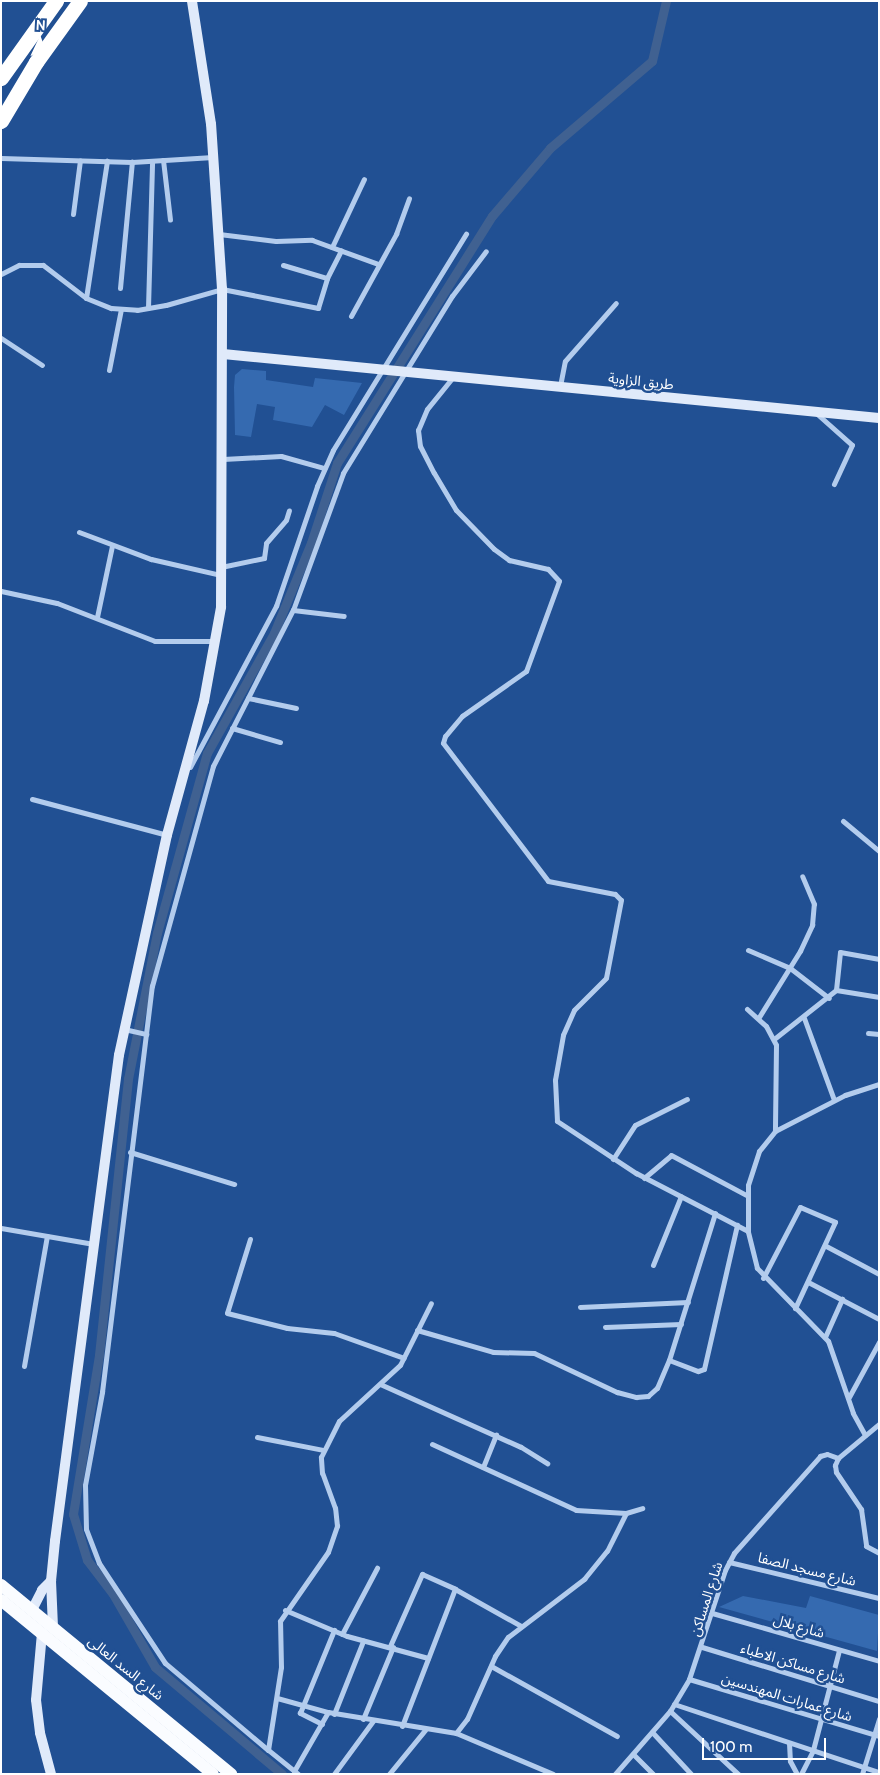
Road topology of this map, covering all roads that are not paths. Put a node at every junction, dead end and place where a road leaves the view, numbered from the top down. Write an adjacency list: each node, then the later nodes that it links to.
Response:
1 (56, 1): 4 (highway)
2 (80, 1): 5 (highway)
3 (192, 1): 6 (street)
4 (1, 78)
5 (1, 120)
6 (214, 157): 9 (street); 17 (street)
7 (1, 158): 8 (street)
8 (80, 160): 10 (street); 15 (street)
9 (163, 160): 11 (street); 16 (street)
10 (107, 161): 12 (street); 28 (street)
11 (152, 161): 12 (street); 31 (street)
12 (132, 162): 26 (street)
13 (364, 179): 19 (street)
14 (409, 198): 22 (street)
15 (74, 214)
16 (170, 220)
17 (219, 234): 19 (street); 27 (street)
18 (466, 234): 37 (street)
19 (332, 247): 20 (street)
20 (341, 250): 22 (street); 25 (street)
21 (486, 251): 38 (street)
22 (378, 264): 32 (street)
23 (283, 265): 25 (street)
24 (1, 274): 28 (street)
25 (327, 278): 27 (street)
26 (120, 288)
27 (222, 289): 31 (street); 34 (street)
28 (86, 298): 30 (street)
29 (616, 303): 40 (street)
30 (120, 308): 31 (street); 36 (street)
31 (148, 308)
32 (351, 316)
33 (1, 338): 35 (street)
34 (224, 354): 37 (street, طريق الزاوية); 43 (street)
35 (42, 365)
36 (109, 370)
37 (383, 371): 38 (street, طريق الزاوية); 44 (street)
38 (402, 373): 39 (street, طريق الزاوية); 51 (street)
39 (453, 377): 40 (street, طريق الزاوية); 84 (street)
40 (560, 386): 41 (street, طريق الزاوية)
41 (814, 411): 42 (street, طريق الزاوية); 45 (street)
42 (879, 418)
43 (223, 459): 44 (street); 49 (street)
44 (324, 468): 59 (street)
45 (834, 484)
46 (289, 510): 49 (street)
47 (79, 532): 48 (street)
48 (112, 546): 49 (street); 53 (street)
49 (221, 571): 54 (street)
50 (1, 591): 53 (street)
51 (293, 610): 52 (street); 55 (street)
52 (344, 616)
53 (97, 617): 54 (street)
54 (217, 641): 59 (street)
55 (248, 698): 56 (street); 57 (street)
56 (296, 708)
57 (232, 728): 58 (street); 76 (street)
58 (280, 742)
59 (182, 780): 62 (street)
60 (32, 799): 62 (street)
61 (843, 821): 63 (street)
62 (167, 834): 74 (street)
63 (879, 851)
64 (802, 876): 67 (street)
65 (748, 950): 67 (street)
66 (879, 959): 68 (street)
67 (790, 968): 70 (street); 72 (street)
68 (836, 990): 69 (street); 70 (street)
69 (879, 997)
70 (829, 998): 73 (street)
71 (747, 1009): 72 (street)
72 (759, 1017): 78 (street)
73 (804, 1018): 78 (street); 81 (street)
74 (127, 1030): 76 (street); 95 (street)
75 (868, 1033): 77 (street)
76 (143, 1034): 83 (street)
77 (879, 1034)
78 (774, 1040): 82 (street)
79 (879, 1084): 81 (street)
80 (687, 1099): 84 (street)
81 (834, 1100): 82 (street)
82 (776, 1131): 88 (street)
83 (130, 1152): 86 (street); 171 (street)
84 (613, 1159): 85 (street)
85 (644, 1178): 87 (street); 88 (street)
86 (234, 1184)
87 (681, 1196): 89 (street); 97 (street)
88 (748, 1196): 92 (street)
89 (715, 1213): 90 (street); 102 (street)
90 (737, 1225): 92 (street); 113 (street)
91 (1, 1228): 93 (street)
92 (748, 1231): 99 (street)
93 (47, 1236): 95 (street); 114 (street)
94 (250, 1239): 112 (street)
95 (96, 1244): 131 (street)
96 (826, 1246): 98 (street); 99 (street); 100 (street)
97 (652, 1265)
98 (879, 1274)
99 (763, 1278): 105 (street)
100 (808, 1282): 101 (street); 105 (street)
101 (842, 1299): 106 (street); 110 (street)
102 (688, 1302): 104 (street); 107 (street)
103 (431, 1303): 109 (street)
104 (580, 1307)
105 (795, 1308): 110 (street)
106 (879, 1319)
107 (681, 1324): 108 (street); 113 (street)
108 (605, 1327)
109 (417, 1330): 112 (street); 113 (street)
110 (825, 1337): 116 (street)
111 (879, 1342): 116 (street)
112 (404, 1358): 115 (street)
113 (669, 1360)
114 (24, 1366)
115 (380, 1384): 119 (street); 122 (street)
116 (849, 1397): 118 (street)
117 (879, 1424): 118 (street)
118 (865, 1435): 123 (street)
119 (496, 1436): 124 (street); 125 (street)
120 (257, 1437): 122 (street)
121 (432, 1444): 125 (street)
122 (323, 1450): 137 (street)
123 (838, 1458): 128 (street); 129 (street, شارع المساكن)
124 (547, 1463)
125 (483, 1467): 127 (street)
126 (642, 1508): 127 (street)
127 (626, 1513): 139 (street)
128 (879, 1553)
129 (729, 1562): 134 (street, شارع مسجد الصفا); 138 (street, شارع المساكن)
130 (377, 1568): 142 (street)
131 (52, 1581): 136 (street); 140 (street)
132 (1, 1585): 136 (main road, شارع السد العالى)
133 (455, 1589): 139 (street); 144 (street); 147 (street)
134 (879, 1598)
135 (1, 1600): 140 (main road, شارع السد العالى)
136 (32, 1610): 140 (main road, شارع السد العالى)
137 (286, 1610): 141 (street); 152 (street)
138 (712, 1613): 145 (street, شارع المساكن); 146 (street, شارع بلال)
139 (521, 1626): 149 (street)
140 (47, 1630): 158 (main road, شارع السد العالى); 177 (street)
141 (334, 1630): 142 (street); 155 (street)
142 (342, 1634): 143 (street)
143 (363, 1641): 144 (street); 157 (street)
144 (391, 1646): 147 (street); 159 (street)
145 (702, 1647): 150 (street, شارع المساكن); 151 (street, شارع مساكن الاطباء)
146 (839, 1650): 148 (street, شارع بلال); 151 (street)
147 (428, 1658): 164 (street)
148 (878, 1660)
149 (491, 1666): 167 (street); 168 (street)
150 (689, 1679): 154 (street, شارع المساكن); 160 (street, شارع عمارات المهندسين)
151 (829, 1686): 153 (street, شارع مساكن الاطباء); 160 (street)
152 (277, 1698): 155 (street); 171 (street)
153 (879, 1701)
154 (674, 1704): 156 (street, شارع المساكن); 170 (street)
155 (303, 1706): 157 (street); 163 (street)
156 (670, 1711): 166 (street, شارع المساكن); 186 (street)
157 (331, 1713): 159 (street); 163 (street)
158 (150, 1714): 178 (main road, شارع السد العالى); 179 (main road, شارع السد العالى)
159 (362, 1719): 162 (street)
160 (821, 1719): 169 (street, شارع عمارات المهندسين); 172 (street)
161 (879, 1719): 169 (street)
162 (373, 1721): 164 (street); 180 (street)
163 (322, 1724): 175 (street)
164 (402, 1726): 165 (street)
165 (425, 1730): 167 (street); 181 (street)
166 (652, 1732): 173 (street, شارع المساكن); 185 (street)
167 (456, 1733): 182 (street)
168 (617, 1736)
169 (876, 1736): 174 (street)
170 (789, 1743): 172 (street); 187 (street)
171 (268, 1750): 175 (street)
172 (813, 1750): 174 (street); 187 (street)
173 (633, 1754): 183 (street, شارع المساكن); 184 (street)
174 (863, 1771): 176 (street)
175 (296, 1772)
176 (879, 1772)
177 (51, 1774)
178 (213, 1774)
179 (231, 1774)
180 (334, 1774)
181 (389, 1774)
182 (554, 1774)
183 (615, 1774)
184 (653, 1774)
185 (691, 1774)
186 (738, 1774)
187 (799, 1774)

